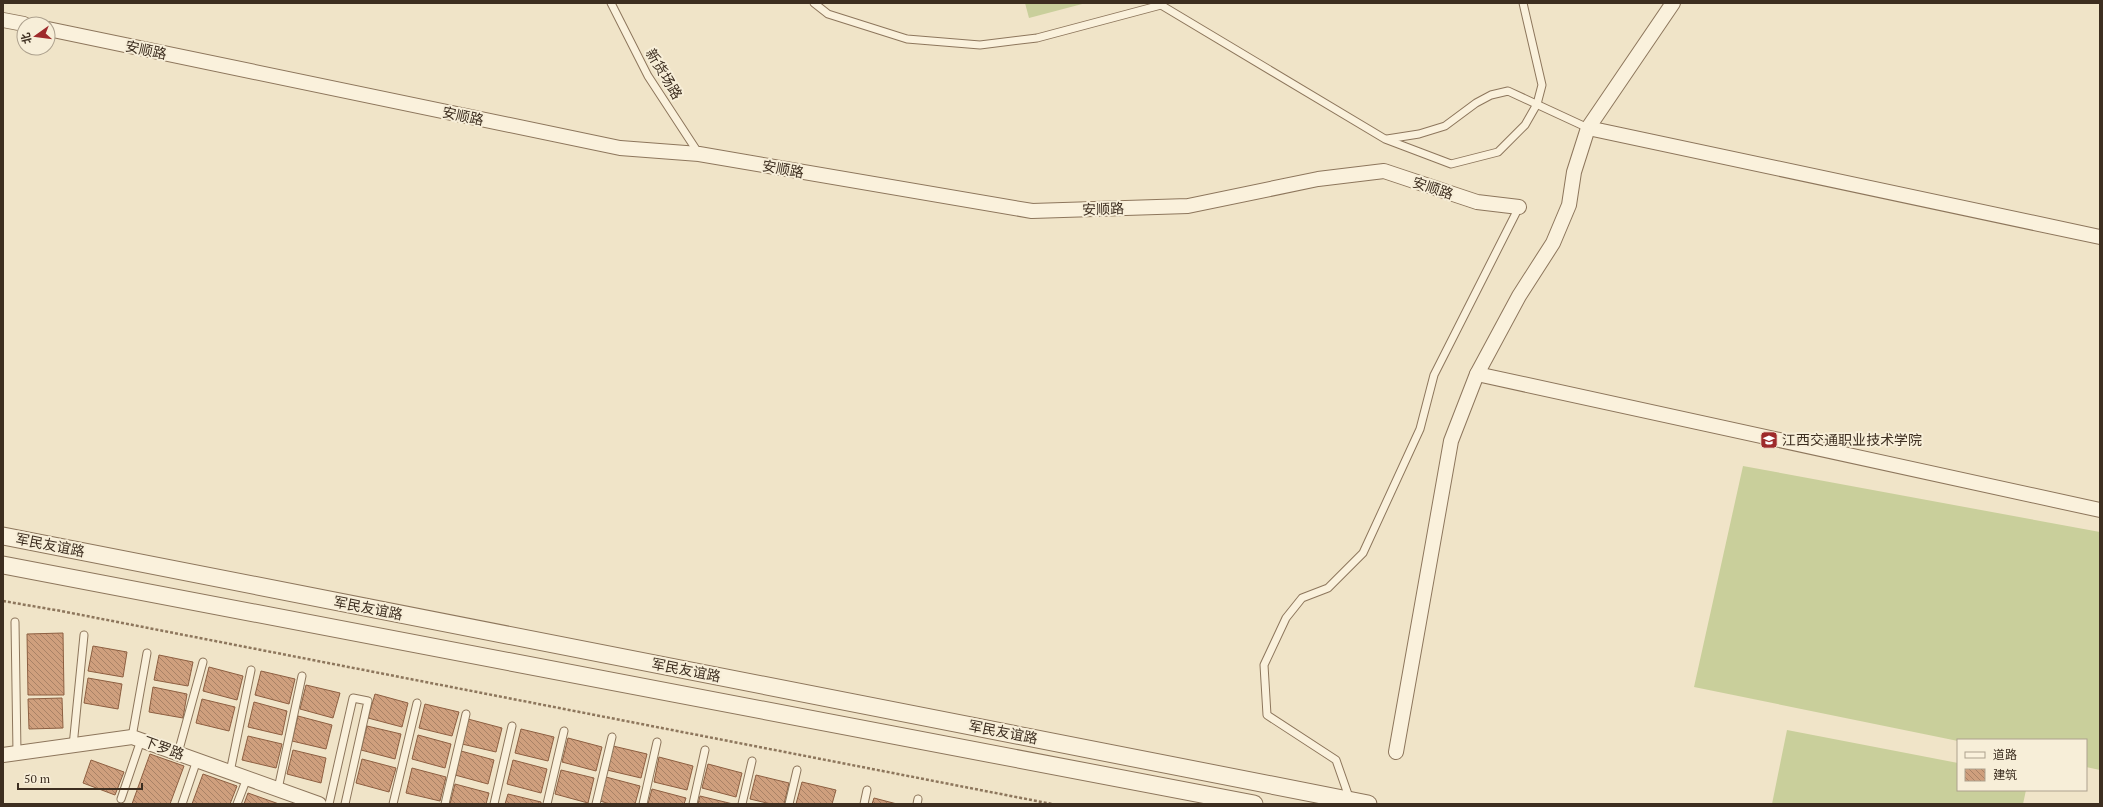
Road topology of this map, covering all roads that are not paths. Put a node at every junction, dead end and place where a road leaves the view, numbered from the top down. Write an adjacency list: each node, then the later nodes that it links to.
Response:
1 (611, 3): 12 (lane, 新货场路)
2 (814, 3): 5 (lane)
3 (1523, 3): 9 (lane)
4 (1673, 3): 10 (street)
5 (1164, 4): 11 (lane)
6 (3, 20): 7 (street)
7 (16, 22)
8 (56, 31): 12 (street, 安顺路)
9 (1536, 104): 10 (lane); 11 (lane); 11 (lane)
10 (1588, 128): 14 (street); 15 (street)
11 (1385, 139)
12 (700, 154): 13 (street, 安顺路)
13 (1519, 207): 46 (lane)
14 (2100, 237)
15 (1477, 374): 16 (street); 34 (street)
16 (2100, 510)
17 (3, 536): 46 (street, 军民友谊路)
18 (3, 566): 62 (street, 军民友谊路)
19 (15, 622): 36 (lane)
20 (84, 635): 32 (lane)
21 (147, 653): 30 (lane)
22 (203, 662): 35 (lane)
23 (251, 670): 40 (lane)
24 (302, 676): 42 (lane)
25 (416, 703): 52 (lane)
26 (466, 714): 53 (lane)
27 (512, 726): 54 (lane)
28 (564, 731): 55 (lane)
29 (612, 737): 56 (lane)
30 (136, 739): 32 (street, 下罗路); 35 (street, 下罗路); 44 (lane)
31 (657, 742): 57 (lane)
32 (72, 746): 36 (street, 下罗路)
33 (705, 750): 58 (lane)
34 (1396, 752)
35 (178, 753): 37 (street, 下罗路)
36 (10, 754)
37 (197, 760): 40 (street, 下罗路); 47 (lane)
38 (752, 761): 59 (lane)
39 (797, 770): 60 (lane)
40 (230, 772): 41 (street, 下罗路)
41 (247, 778): 42 (street, 下罗路); 48 (lane)
42 (278, 789): 45 (street, 下罗路)
43 (867, 790): 61 (lane)
44 (121, 799)
45 (295, 800): 49 (street, 下罗路)
46 (1350, 800): 63 (street, 军民友谊路)
47 (182, 804)
48 (237, 804)
49 (319, 804)
50 (329, 804): 51 (lane)
51 (345, 804)
52 (393, 804)
53 (445, 804)
54 (494, 804)
55 (546, 804)
56 (596, 804)
57 (643, 804)
58 (693, 804)
59 (742, 804)
60 (789, 804)
61 (864, 804)
62 (1254, 804)
63 (1368, 804)

